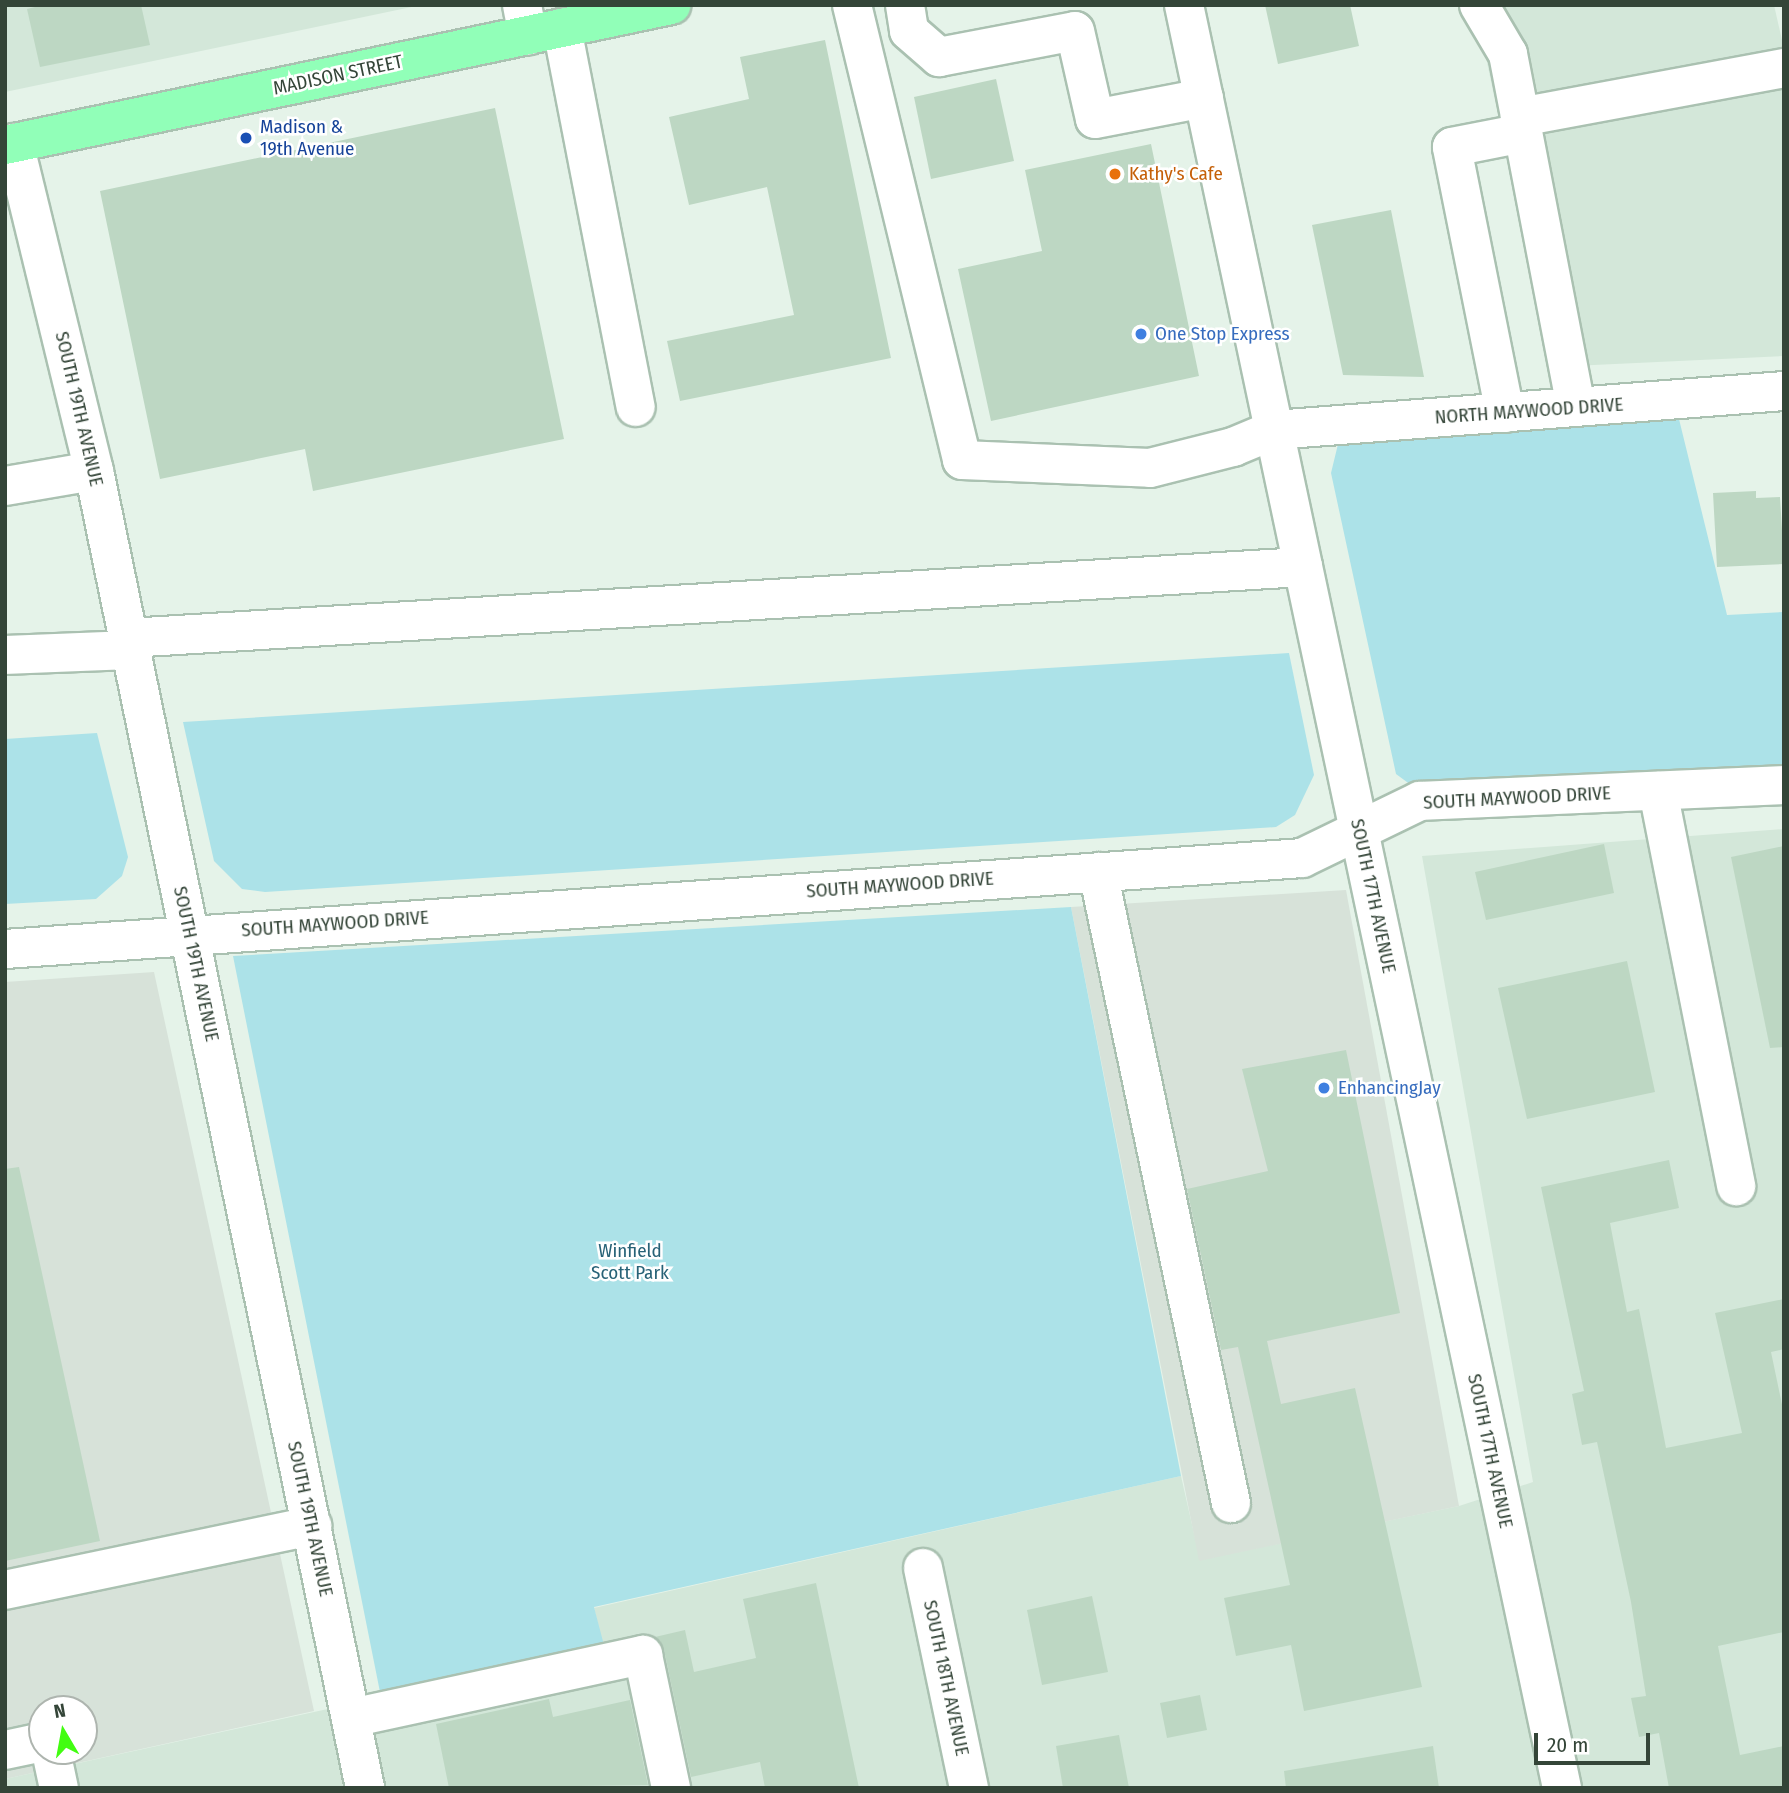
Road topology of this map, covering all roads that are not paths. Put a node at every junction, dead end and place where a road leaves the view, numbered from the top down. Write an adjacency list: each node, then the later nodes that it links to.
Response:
1 (671, 5): 6 (main road, MADISON STREET)
2 (852, 5): 15 (street, NORTH MAYWOOD DRIVE)
3 (905, 5): 8 (street)
4 (1184, 5): 8 (street, SOUTH 17TH AVENUE)
5 (1479, 5): 9 (street)
6 (537, 23): 10 (main road, MADISON STREET); 12 (street)
7 (1784, 68): 9 (street)
8 (1204, 98): 15 (street, SOUTH 17TH AVENUE)
9 (1522, 125): 13 (street); 14 (street)
10 (10, 144): 16 (street, SOUTH 19TH AVENUE)
11 (1784, 391): 13 (street, NORTH MAYWOOD DRIVE)
12 (636, 407)
13 (1576, 407): 14 (street, NORTH MAYWOOD DRIVE)
14 (1505, 412): 15 (street, NORTH MAYWOOD DRIVE)
15 (1274, 430): 18 (street, SOUTH 17TH AVENUE)
16 (94, 471): 17 (street); 19 (street, SOUTH 19TH AVENUE)
17 (5, 486)
18 (1303, 567): 19 (street); 23 (street, SOUTH 17TH AVENUE)
19 (130, 644): 20 (street); 25 (street, SOUTH 19TH AVENUE)
20 (5, 655)
21 (1784, 785): 22 (street, SOUTH MAYWOOD DRIVE)
22 (1658, 790): 23 (street, SOUTH MAYWOOD DRIVE); 27 (street)
23 (1359, 830): 24 (street, SOUTH MAYWOOD DRIVE); 40 (street, SOUTH 17TH AVENUE)
24 (1098, 872): 25 (street, SOUTH MAYWOOD DRIVE); 28 (street)
25 (189, 934): 26 (street, SOUTH MAYWOOD DRIVE); 29 (street, SOUTH 19TH AVENUE)
26 (5, 949)
27 (1736, 1186)
28 (1231, 1503)
29 (312, 1526): 31 (street); 32 (street, SOUTH 19TH AVENUE)
30 (923, 1568): 39 (street, SOUTH 18TH AVENUE)
31 (5, 1590)
32 (351, 1718): 37 (street, SOUTH 19TH AVENUE); 38 (street)
33 (28, 1745): 34 (street)
34 (5, 1750)
35 (54, 1765): 36 (street)
36 (59, 1788)
37 (365, 1788)
38 (671, 1788)
39 (969, 1788)
40 (1562, 1788)

